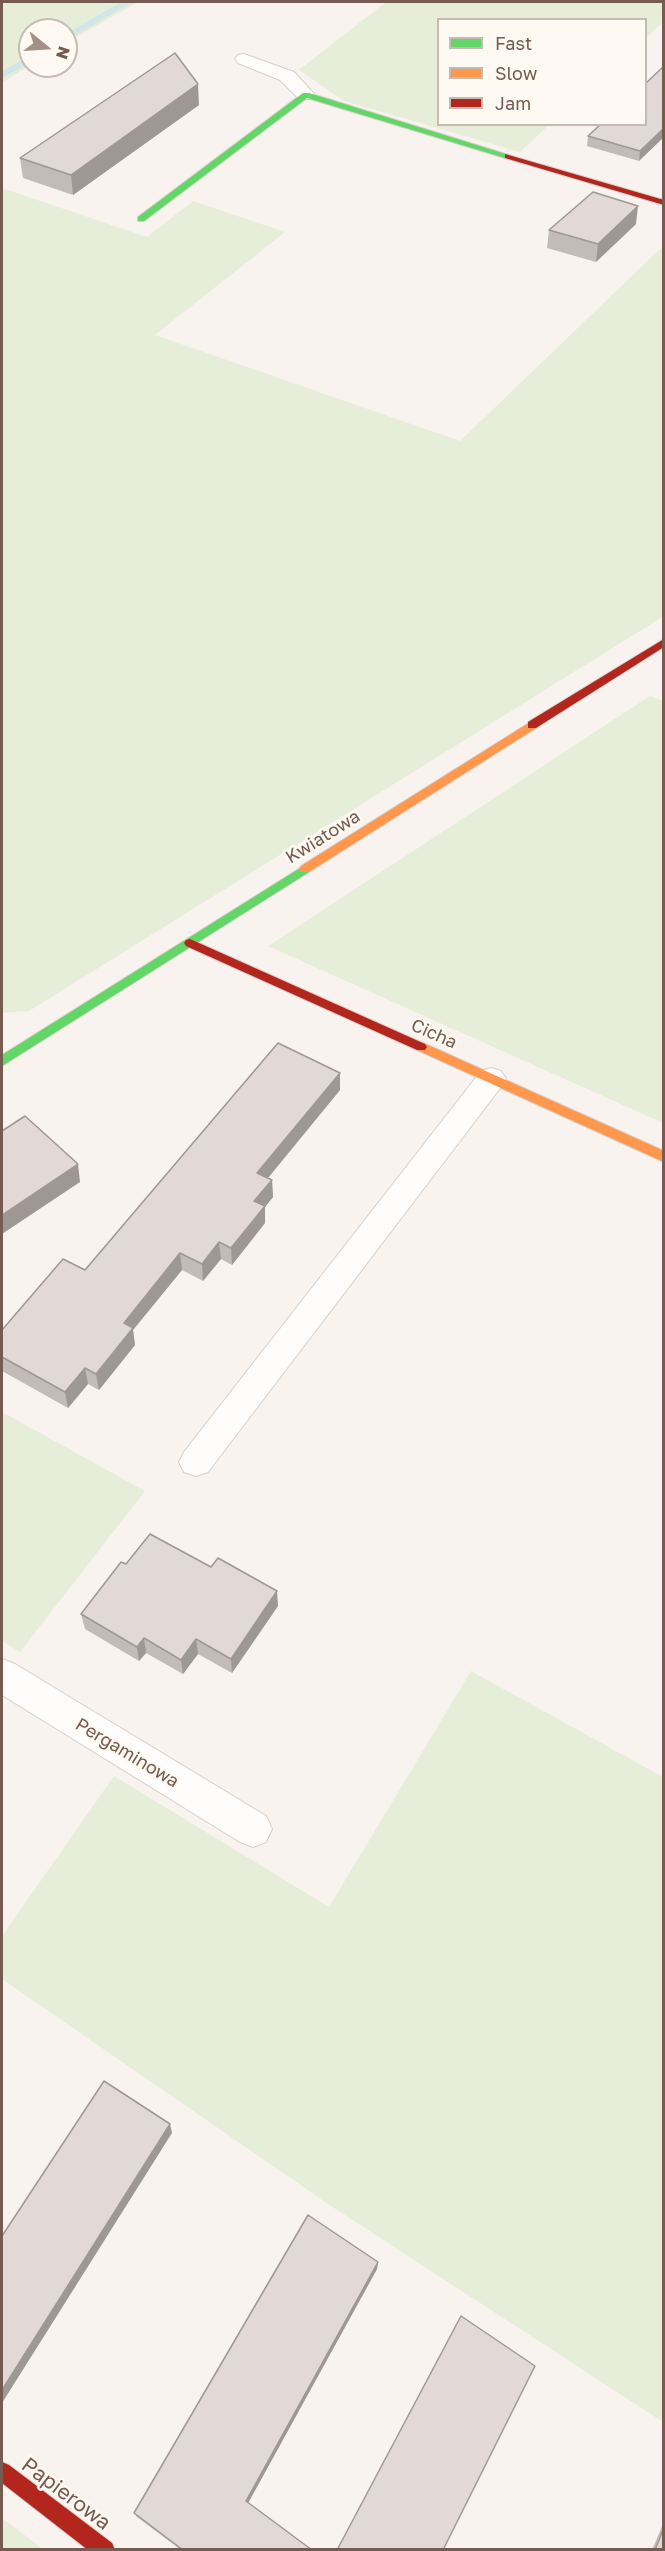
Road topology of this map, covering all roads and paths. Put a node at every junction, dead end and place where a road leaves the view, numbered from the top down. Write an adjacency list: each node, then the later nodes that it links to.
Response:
1 (244, 59): 2 (lane)
2 (306, 95): 3 (street); 4 (street)
3 (663, 203)
4 (141, 219)
5 (663, 642): 6 (street, Kwiatowa)
6 (190, 943): 7 (street, Kwiatowa); 8 (street, Cicha)
7 (2, 1061)
8 (491, 1079): 9 (street, Cicha); 10 (lane)
9 (663, 1157)
10 (196, 1462)
11 (2, 1676): 12 (lane, Pergaminowa)
12 (253, 1829)
13 (2, 2472): 14 (street, Papierowa)
14 (105, 2550)

